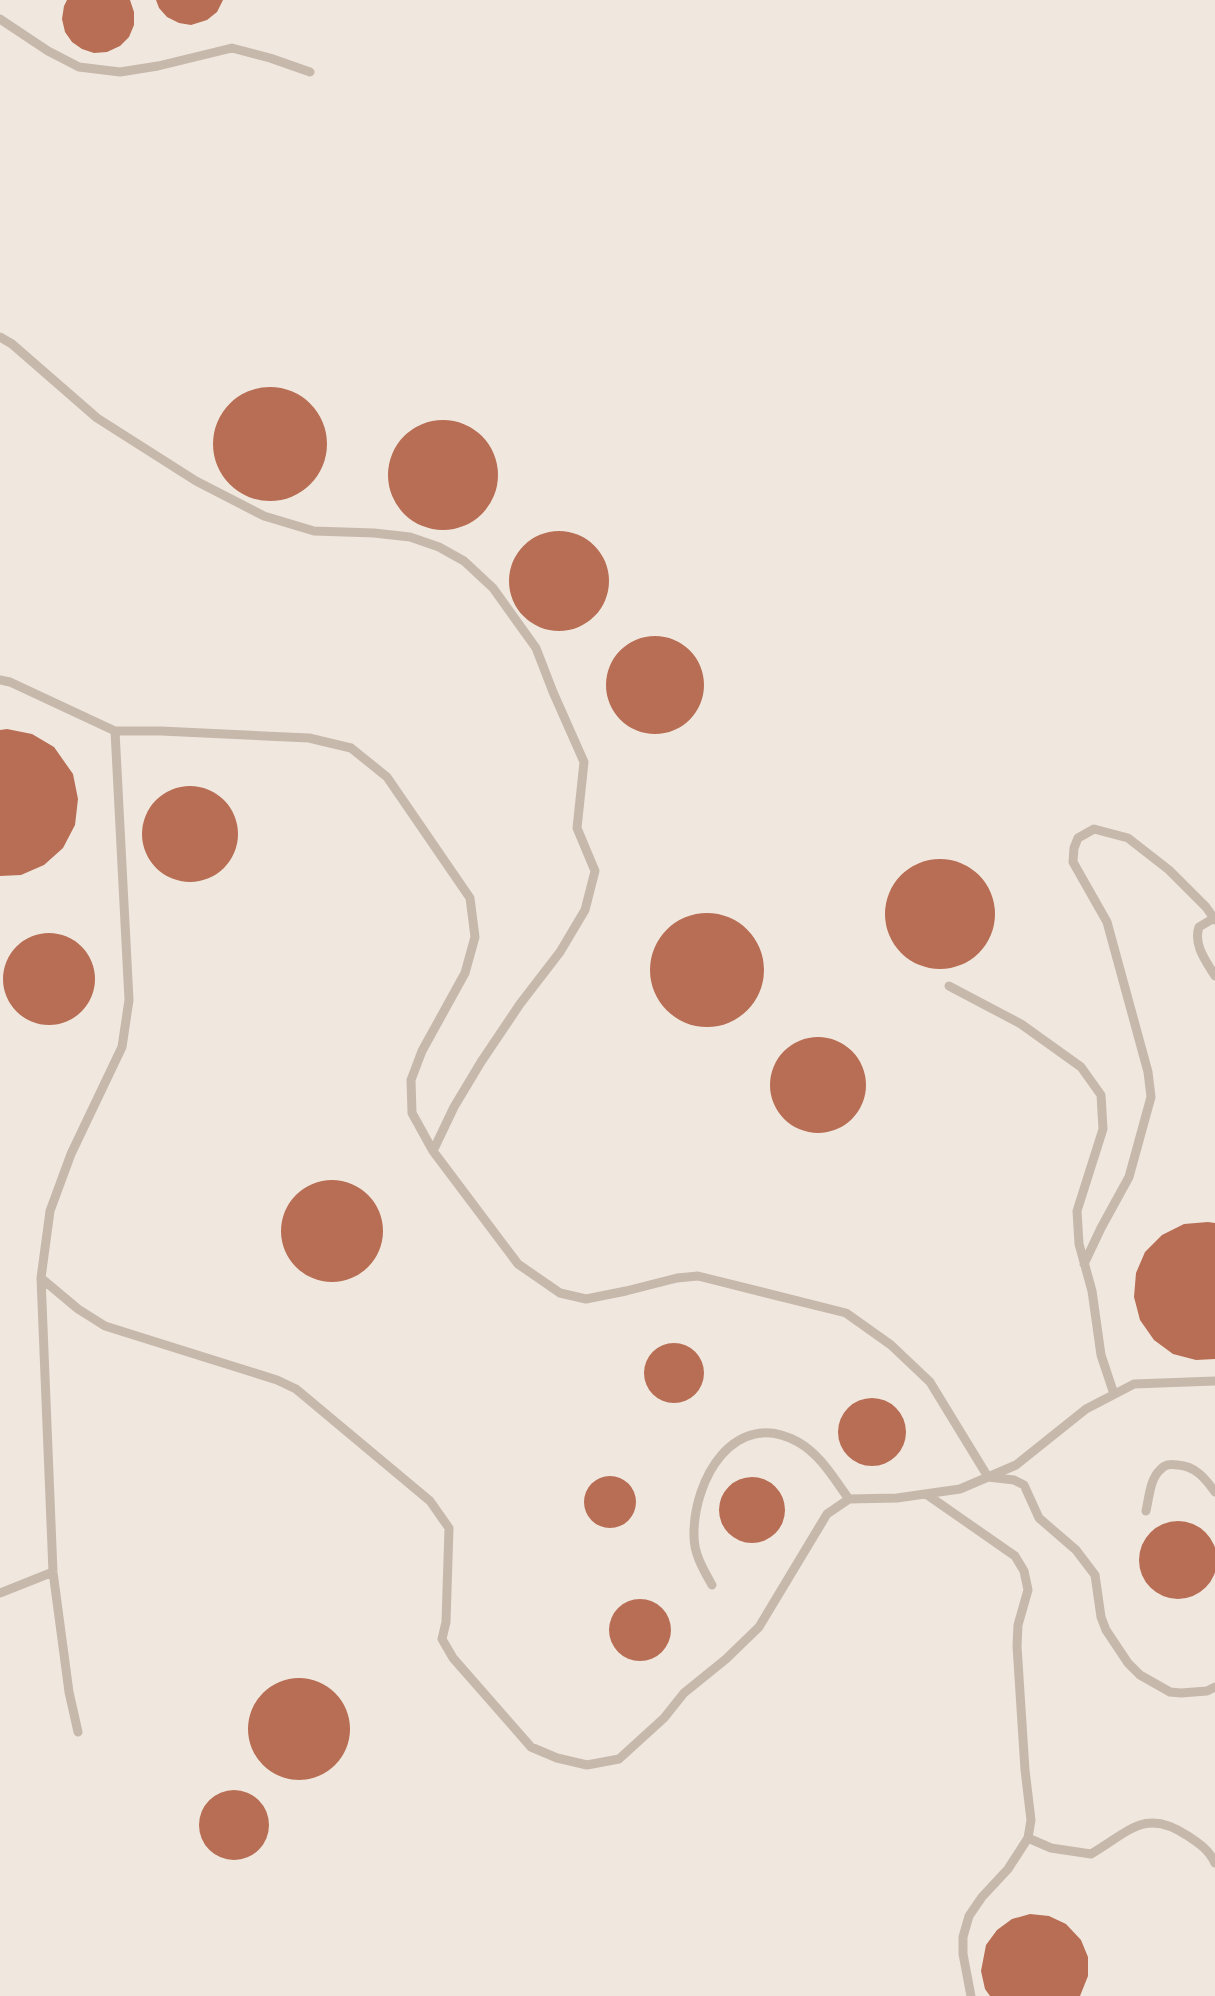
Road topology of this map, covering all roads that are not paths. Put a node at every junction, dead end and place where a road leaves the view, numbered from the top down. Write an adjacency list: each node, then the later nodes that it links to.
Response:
1 (0, 18): 2 (lane)
2 (310, 72)
3 (0, 337): 9 (lane)
4 (0, 680): 5 (lane)
5 (114, 731): 9 (lane); 11 (lane)
6 (1214, 919): 7 (lane); 10 (lane)
7 (1215, 976)
8 (949, 986): 10 (lane)
9 (433, 1151): 14 (lane)
10 (1084, 1264): 13 (lane)
11 (41, 1278): 17 (lane); 19 (lane)
12 (1215, 1381): 13 (lane)
13 (1114, 1394): 14 (lane)
14 (988, 1477): 16 (lane); 22 (lane)
15 (1215, 1492): 18 (lane)
16 (926, 1494): 17 (lane); 24 (lane)
17 (849, 1499): 20 (lane)
18 (1146, 1511)
19 (53, 1572): 21 (lane); 23 (lane)
20 (712, 1585)
21 (0, 1593)
22 (1215, 1688)
23 (78, 1732)
24 (1028, 1838): 25 (lane); 26 (lane)
25 (1215, 1863)
26 (971, 1996)

